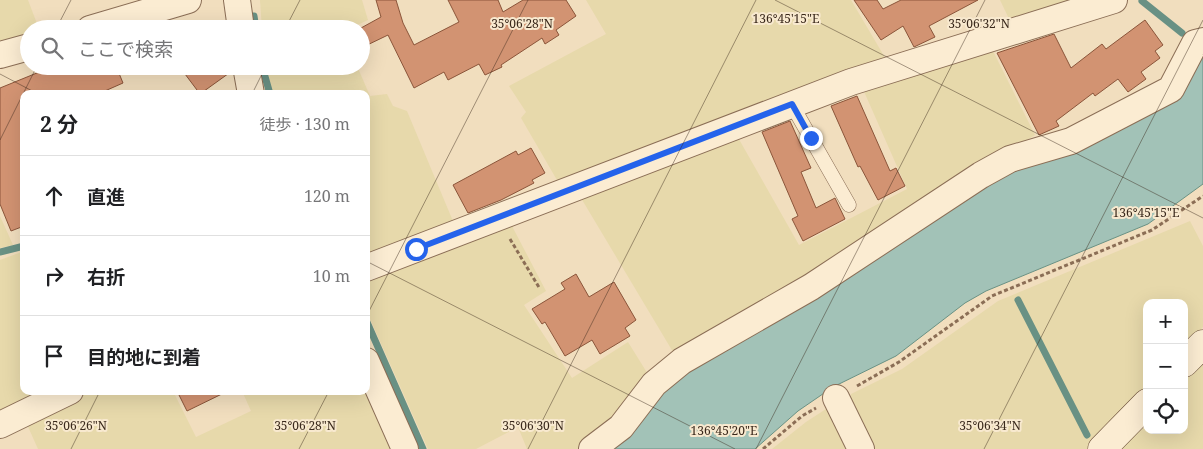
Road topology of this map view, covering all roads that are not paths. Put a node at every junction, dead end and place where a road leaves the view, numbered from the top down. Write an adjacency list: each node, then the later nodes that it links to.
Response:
1 (188, 0): 4 (street)
2 (237, 0): 5 (street)
3 (1114, 0): 11 (street)
4 (120, 20)
5 (240, 20)
6 (1203, 40): 22 (street)
7 (20, 49): 8 (street)
8 (0, 55)
9 (248, 75): 10 (street)
10 (250, 90)
11 (792, 104): 12 (lane); 13 (street)
12 (849, 205)
13 (370, 267)
14 (1203, 344): 15 (street)
15 (1188, 359)
16 (370, 370): 21 (street)
17 (62, 395): 20 (street)
18 (836, 398): 23 (street)
19 (1143, 407): 24 (street)
20 (0, 424)
21 (405, 449)
22 (592, 449)
23 (861, 449)
24 (1102, 449)

